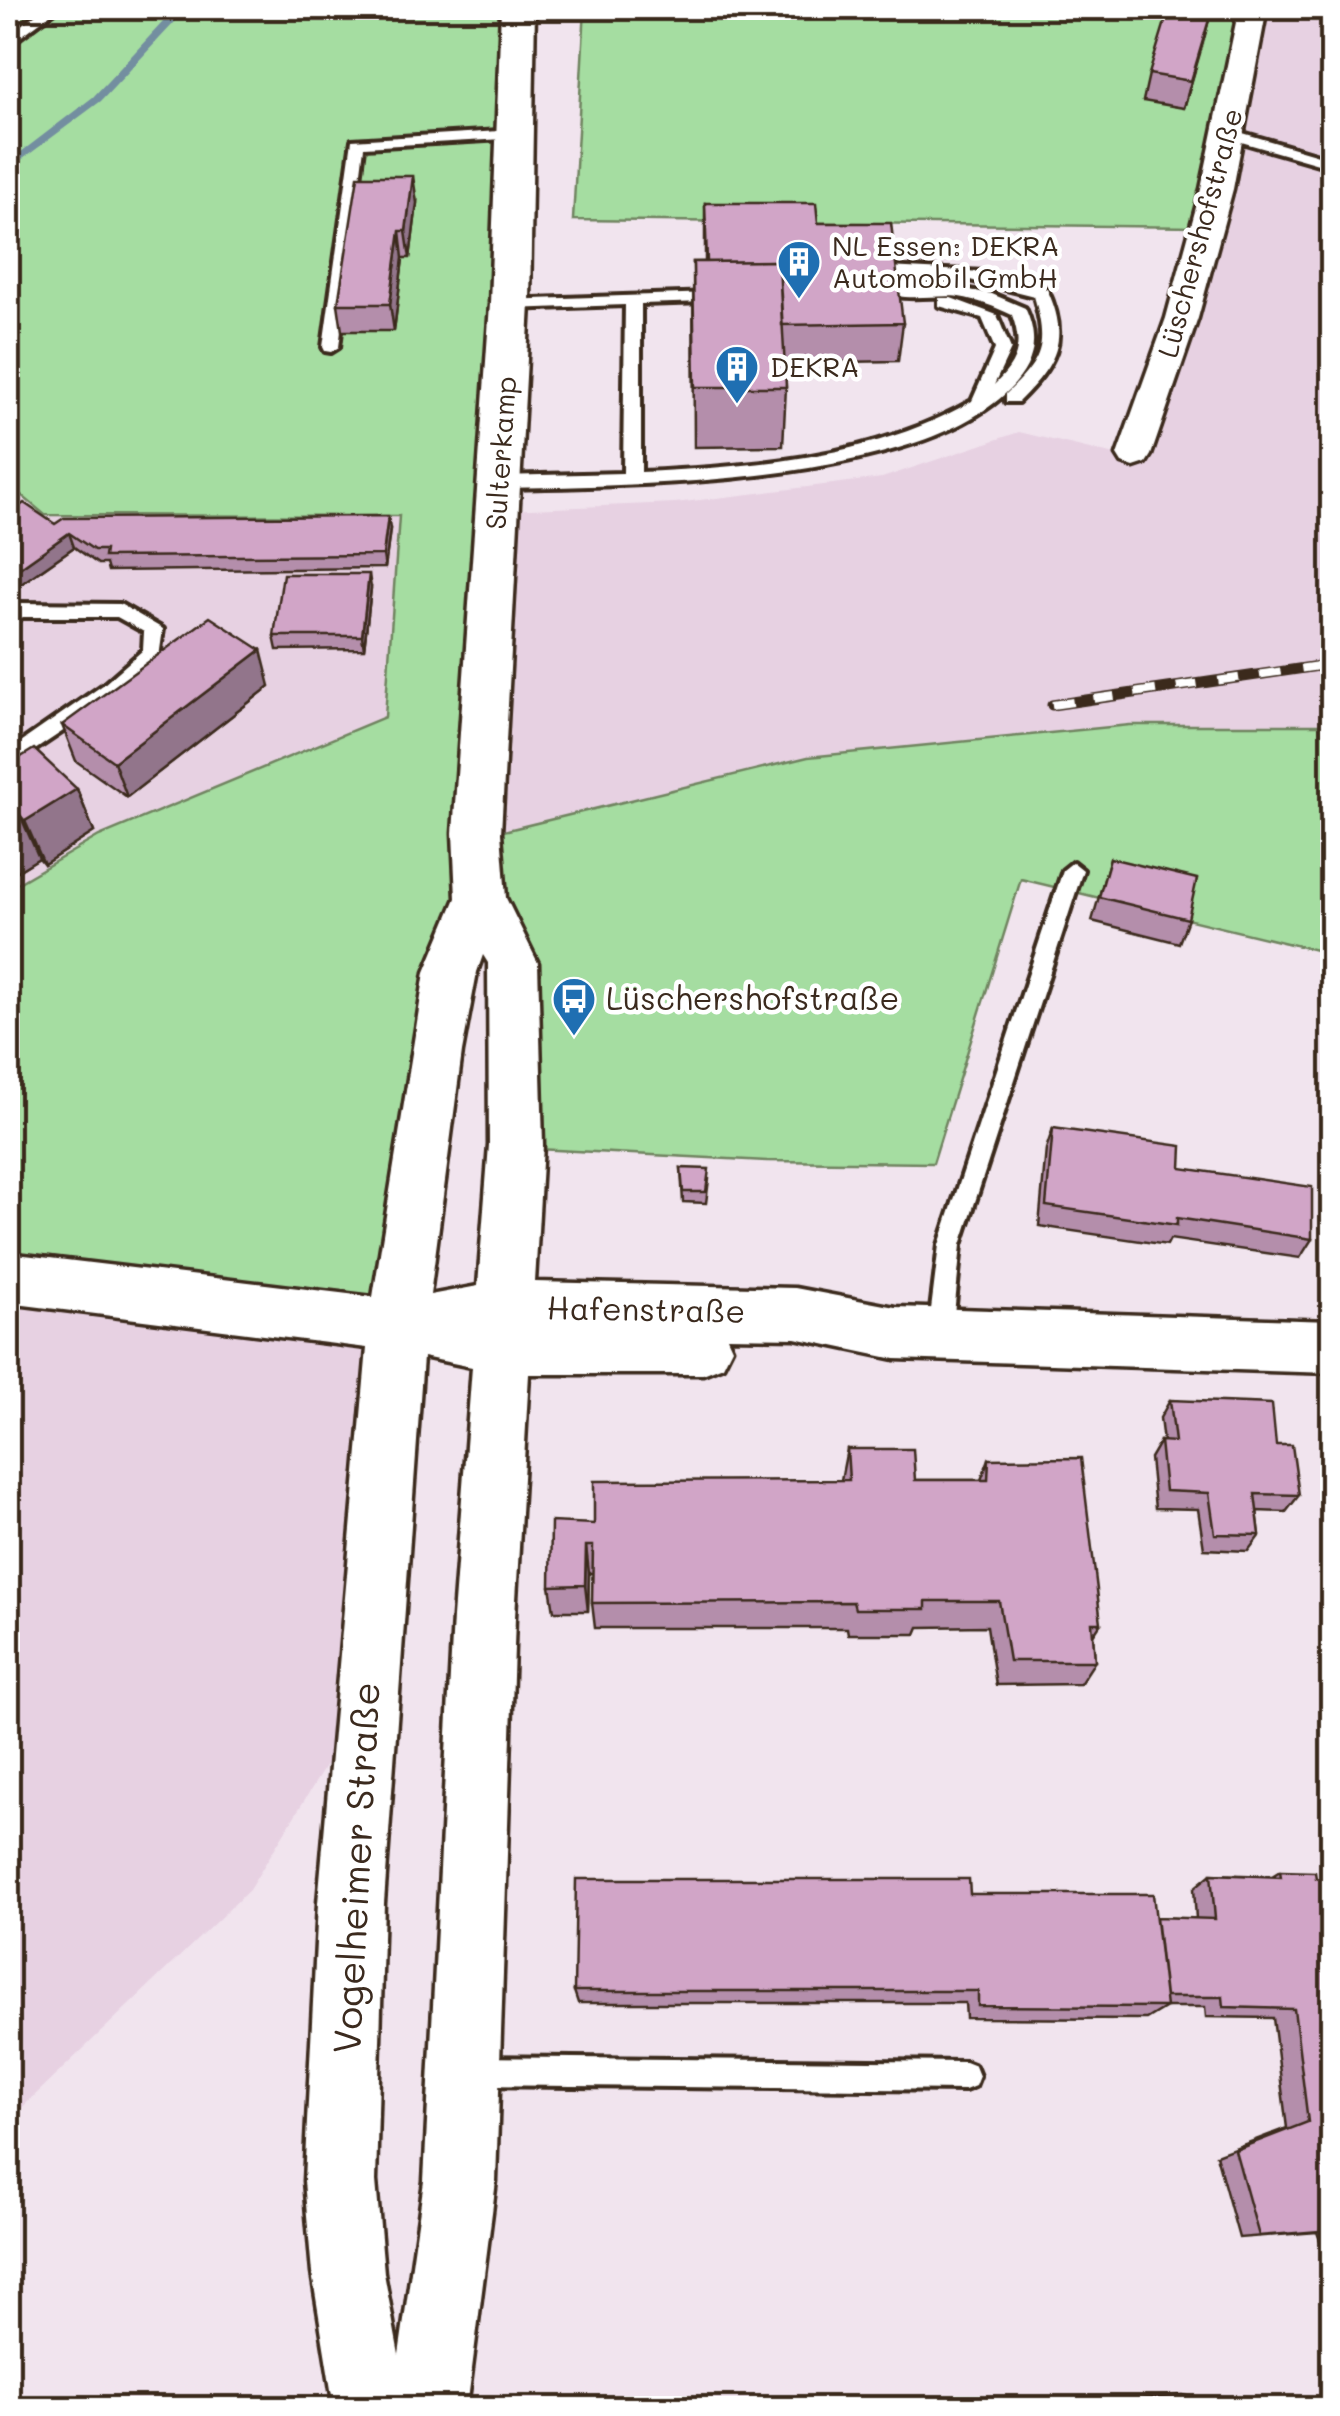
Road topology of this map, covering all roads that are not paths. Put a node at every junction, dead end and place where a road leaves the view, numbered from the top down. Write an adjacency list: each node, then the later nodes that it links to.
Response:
1 (52, 8): 4 (lane)
2 (518, 8): 5 (street, Sulterkamp)
3 (1253, 8): 6 (street, Lüschershofstraße)
4 (8, 42)
5 (516, 134): 11 (street, Sulterkamp); 12 (lane)
6 (1228, 134): 7 (lane); 14 (street, Lüschershofstraße)
7 (1332, 164)
8 (890, 289): 13 (lane); 13 (lane); 13 (lane)
9 (706, 297): 10 (lane)
10 (633, 300): 11 (lane); 15 (lane)
11 (510, 304): 16 (street, Sulterkamp)
12 (331, 347)
13 (970, 412): 15 (lane)
14 (1134, 455)
15 (632, 477): 16 (lane)
16 (500, 482): 20 (street, Sulterkamp)
17 (8, 618): 18 (lane)
18 (8, 761)
19 (1073, 870): 24 (lane)
20 (481, 898): 22 (street, Sulterkamp); 23 (street, Sulterkamp)
21 (8, 1278): 22 (street, Hafenstraße)
22 (397, 1326): 23 (street, Hafenstraße); 28 (street, Vogelheimer Straße)
23 (504, 1327): 24 (street, Hafenstraße); 26 (street)
24 (917, 1333): 25 (street, Hafenstraße)
25 (1332, 1347)
26 (465, 2072): 27 (lane); 29 (street)
27 (965, 2076)
28 (371, 2408)
29 (429, 2408)

